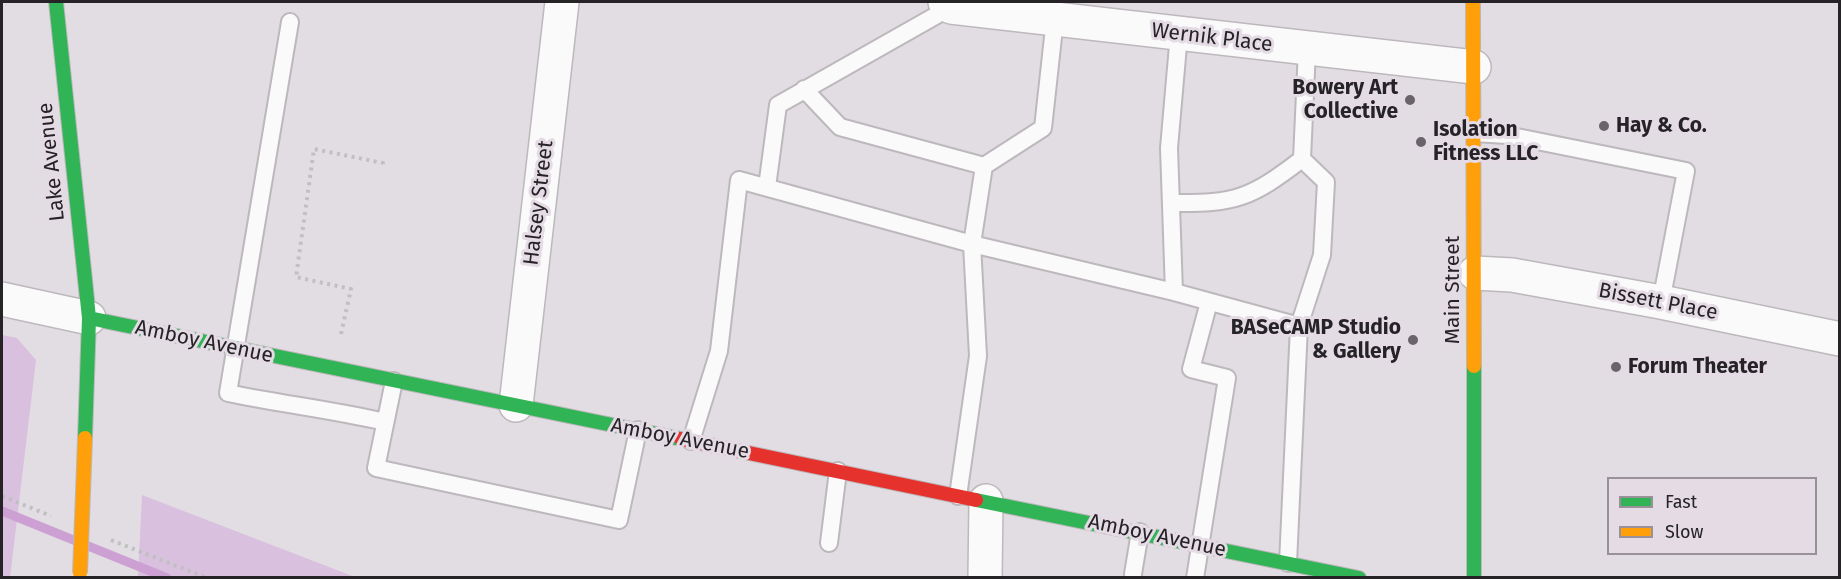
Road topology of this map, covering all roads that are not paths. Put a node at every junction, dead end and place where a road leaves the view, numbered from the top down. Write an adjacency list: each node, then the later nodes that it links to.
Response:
1 (56, 2): 22 (street, Lake Avenue)
2 (562, 2): 27 (street, Halsey Street)
3 (1473, 2): 9 (street, Main Street)
4 (948, 4): 5 (street, Wernik Place); 10 (lane)
5 (1055, 19): 7 (street, Wernik Place); 13 (lane)
6 (290, 22): 25 (lane)
7 (1179, 33): 8 (street, Wernik Place); 15 (lane)
8 (1307, 49): 9 (street, Wernik Place); 12 (lane)
9 (1474, 67): 11 (street, Main Street)
10 (804, 89): 13 (lane); 14 (lane)
11 (1474, 133): 17 (street, Main Street); 21 (lane)
12 (1302, 159): 15 (lane); 23 (lane)
13 (984, 166): 16 (lane)
14 (767, 187): 16 (lane); 30 (lane)
15 (1172, 203): 18 (lane)
16 (972, 244): 18 (lane); 32 (lane)
17 (1475, 273): 21 (street, Bissett Place); 44 (street, Main Street)
18 (1174, 292): 20 (lane)
19 (2, 299): 22 (street, Amboy Avenue)
20 (1209, 302): 23 (lane); 35 (lane)
21 (1661, 302): 24 (street, Bissett Place)
22 (89, 318): 25 (street, Amboy Avenue); 39 (street, Lake Avenue, bridge)
23 (1299, 326): 37 (lane)
24 (1839, 339)
25 (237, 348): 26 (street, Amboy Avenue); 28 (lane)
26 (394, 381): 27 (street, Amboy Avenue); 28 (lane)
27 (516, 405): 29 (street, Amboy Avenue)
28 (386, 422): 29 (lane)
29 (638, 430): 30 (street, Amboy Avenue)
30 (691, 441): 31 (street, Amboy Avenue)
31 (838, 471): 32 (street, Amboy Avenue); 34 (lane)
32 (972, 498): 33 (street, Amboy Avenue); 40 (street)
33 (1140, 532): 35 (street, Amboy Avenue); 38 (lane)
34 (829, 543)
35 (1201, 545): 36 (street, Amboy Avenue); 41 (lane)
36 (1266, 558): 37 (street, Amboy Avenue); 42 (lane)
37 (1288, 563): 43 (street, Amboy Avenue)
38 (1133, 574)
39 (79, 576)
40 (985, 578)
41 (1195, 578)
42 (1262, 578)
43 (1359, 578)
44 (1474, 578)

